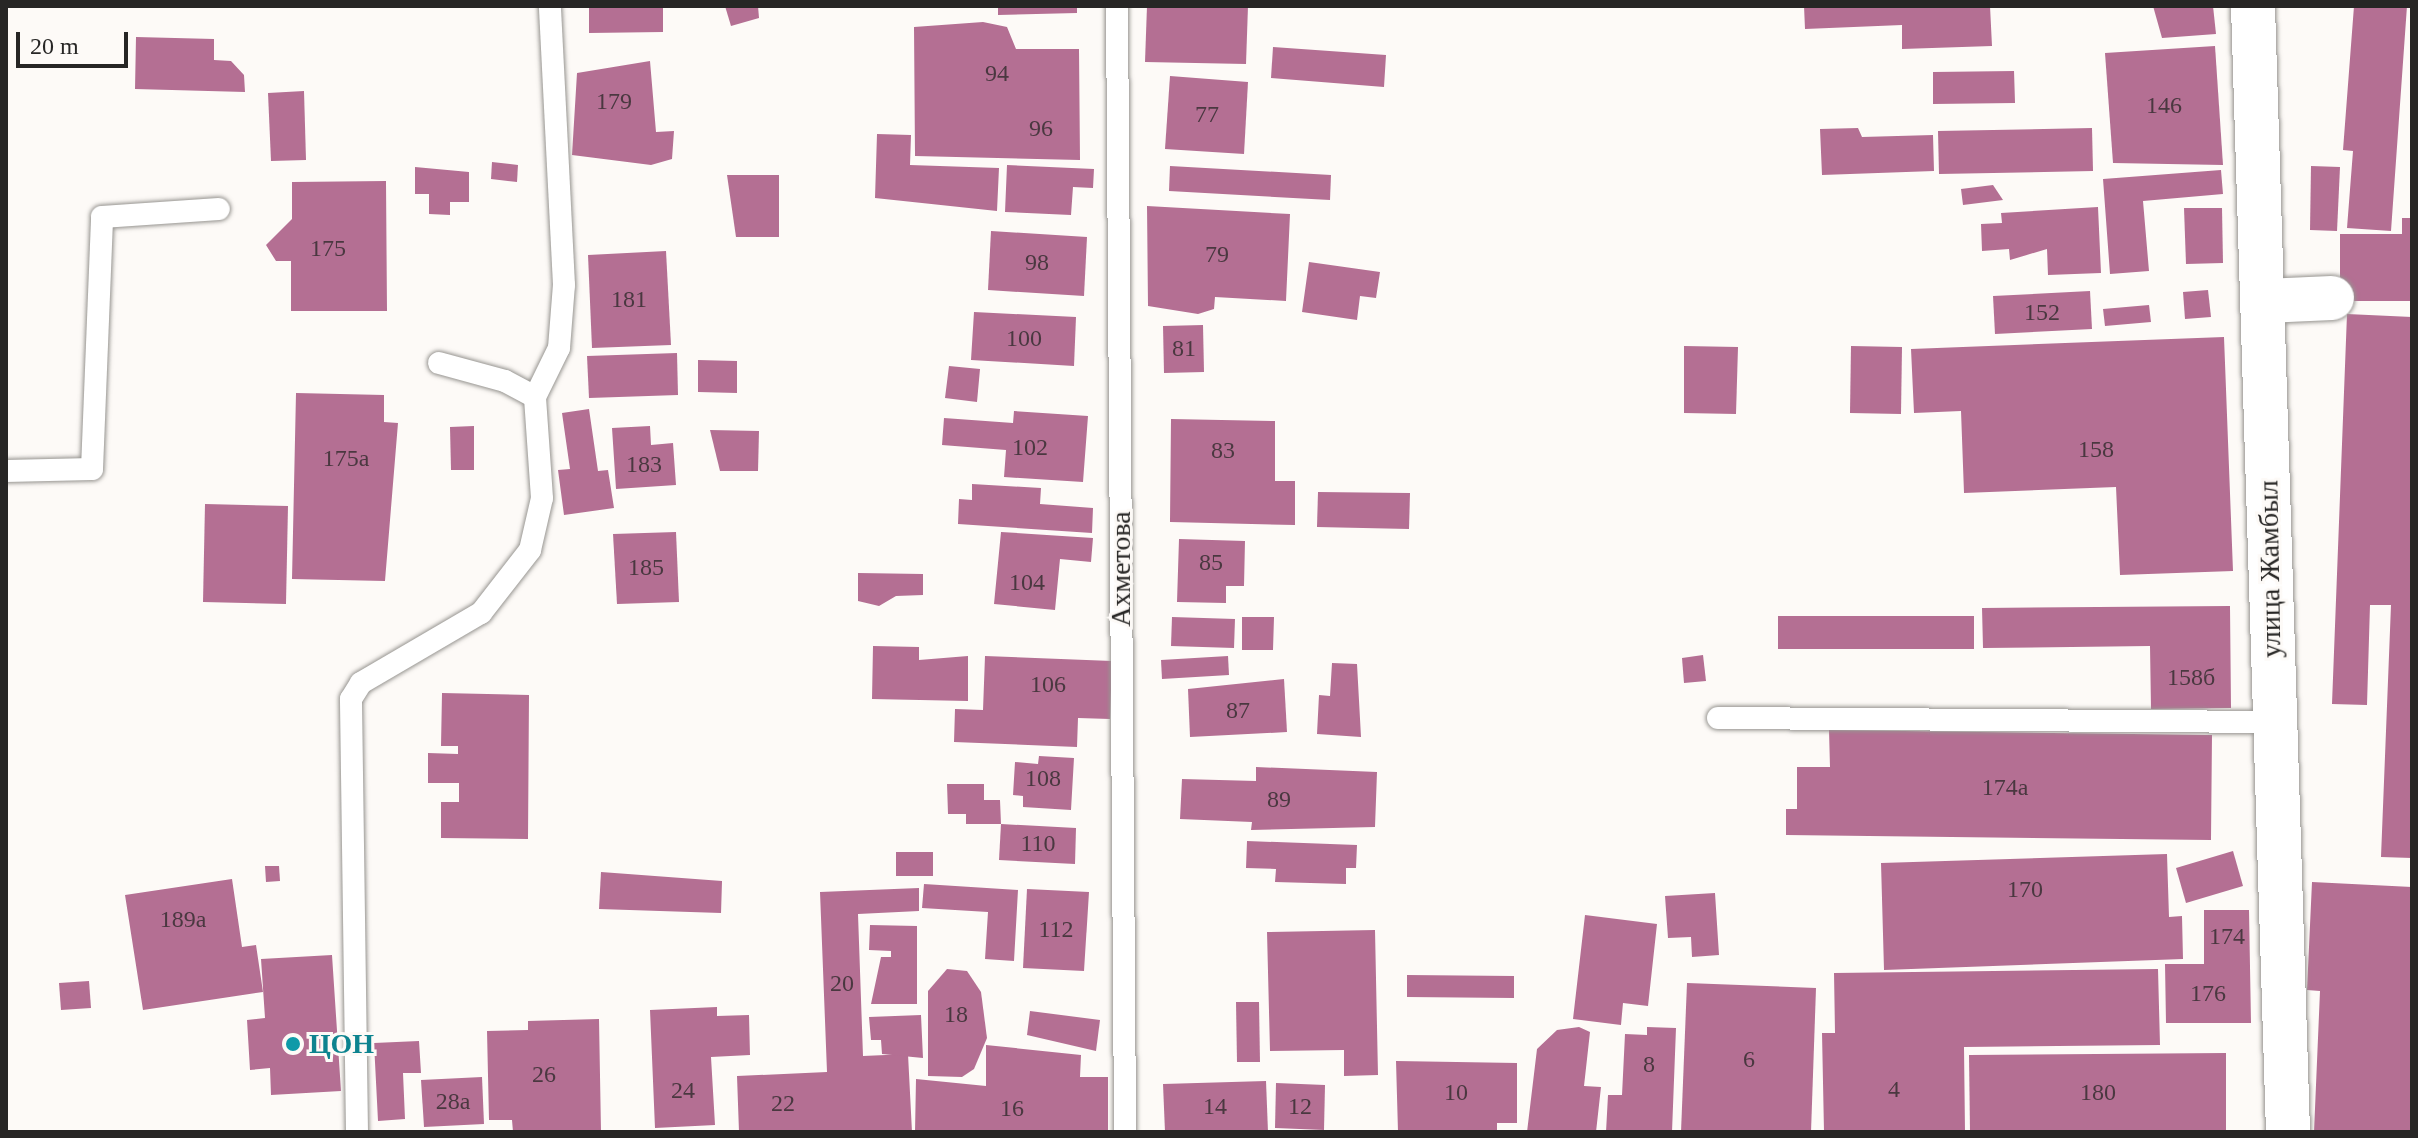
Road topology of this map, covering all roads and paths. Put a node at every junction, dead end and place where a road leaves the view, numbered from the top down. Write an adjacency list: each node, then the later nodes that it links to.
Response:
1 (550, 6): 8 (lane)
2 (1117, 6): 13 (lane, Ахметова)
3 (2253, 6): 6 (street, улица Жамбыл)
4 (219, 209): 9 (lane)
5 (2332, 298): 6 (street)
6 (2265, 301): 11 (street, улица Жамбыл)
7 (439, 363): 8 (lane)
8 (535, 397): 12 (lane)
9 (6, 471)
10 (1718, 718): 11 (lane)
11 (2272, 722): 14 (street, улица Жамбыл)
12 (357, 1132)
13 (1125, 1132)
14 (2288, 1132)

